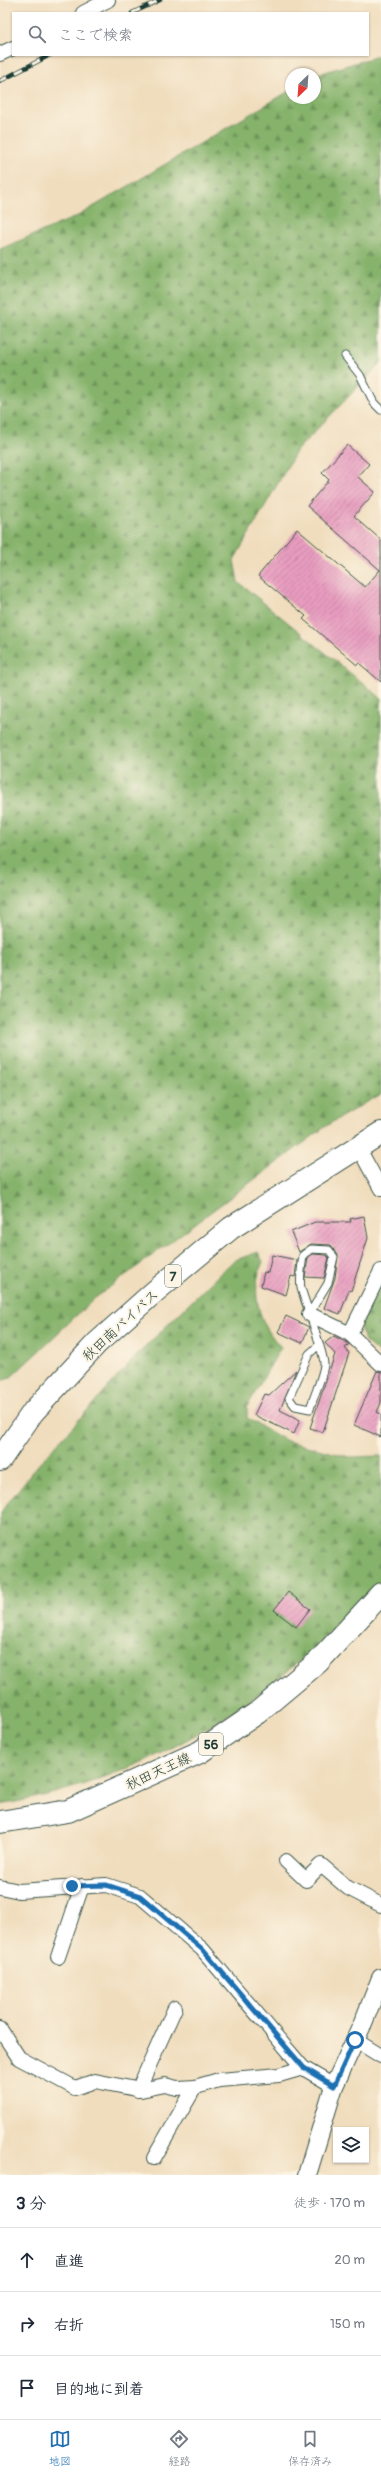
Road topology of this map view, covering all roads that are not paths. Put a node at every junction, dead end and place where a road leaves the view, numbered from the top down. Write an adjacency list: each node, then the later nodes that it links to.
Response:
1 (108, 0): 2 (street)
2 (84, 12)
3 (12, 48): 4 (street)
4 (0, 54)
5 (344, 356): 6 (lane)
6 (381, 410)
7 (381, 1132): 8 (main road, 秋田南バイパス / 7)
8 (358, 1147): 9 (street); 15 (main road, 秋田南バイパス / 7)
9 (381, 1189)
10 (381, 1271): 12 (street)
11 (309, 1314): 11 (lane); 12 (street); 13 (lane)
12 (350, 1334): 14 (street)
13 (319, 1345): 13 (lane)
14 (381, 1364)
15 (0, 1460)
16 (381, 1594): 17 (main road, 秋田天王線 / 56)
17 (0, 1822)
18 (286, 1861): 21 (street)
19 (82, 1886): 20 (street); 22 (street); 28 (street)
20 (0, 1887)
21 (381, 1905)
22 (58, 1957)
23 (381, 1978): 26 (street)
24 (175, 2008): 31 (street)
25 (0, 2029): 31 (street)
26 (355, 2040): 27 (street); 29 (street)
27 (381, 2056)
28 (304, 2068): 29 (street); 30 (street)
29 (334, 2086): 33 (street)
30 (195, 2087): 31 (street); 32 (street)
31 (138, 2090)
32 (154, 2158)
33 (307, 2175)

